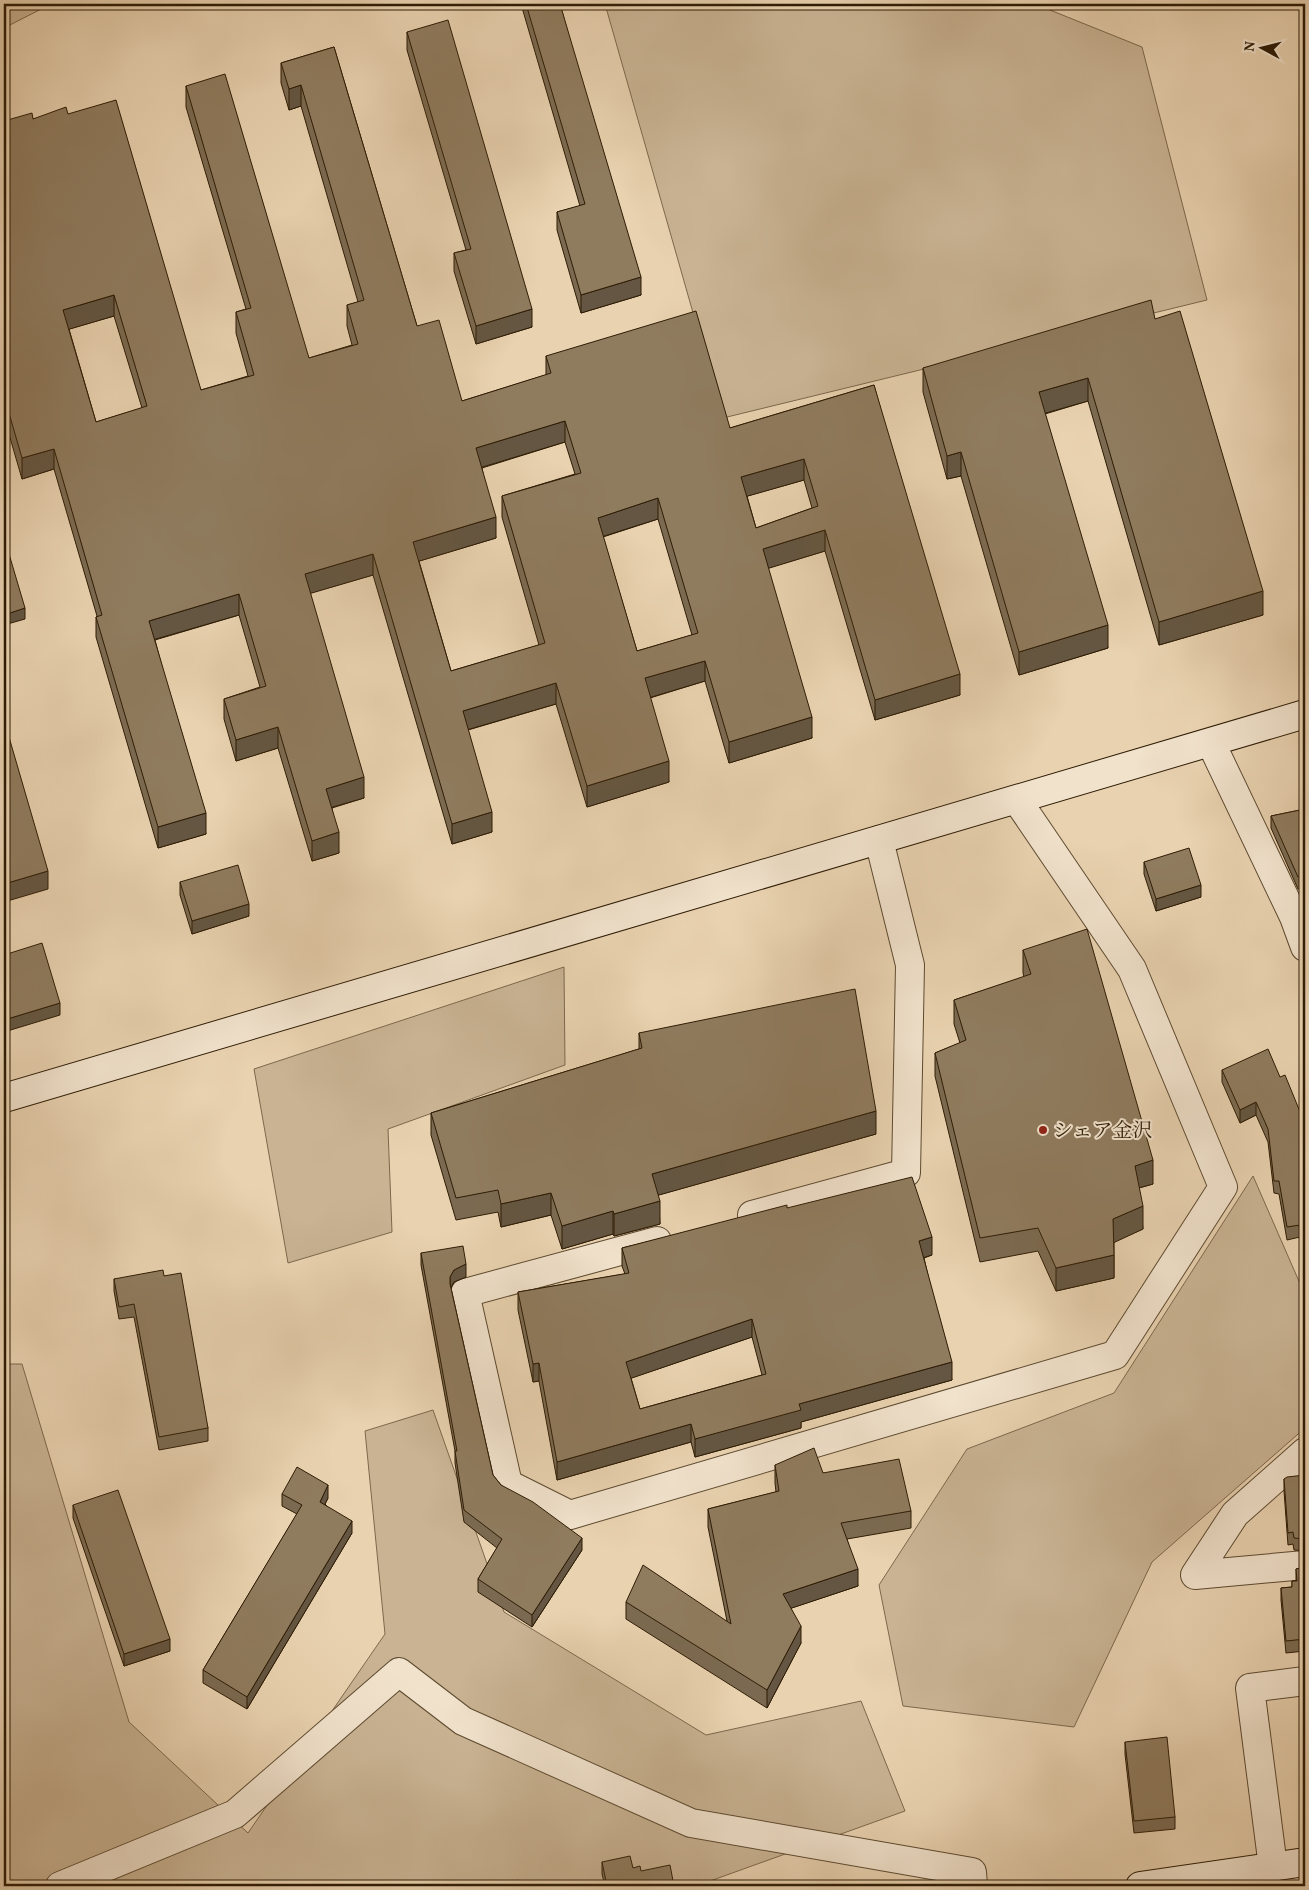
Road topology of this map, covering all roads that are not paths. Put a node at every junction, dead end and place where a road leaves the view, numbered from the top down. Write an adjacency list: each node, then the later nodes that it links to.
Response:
1 (1305, 714): 2 (street)
2 (1211, 742): 3 (street); 5 (street)
3 (1017, 800): 4 (street); 9 (street)
4 (879, 840): 7 (street); 8 (street)
5 (1299, 917): 6 (street)
6 (1305, 948)
7 (4, 1098)
8 (724, 1223)
9 (686, 1233)
10 (1305, 1452): 11 (street)
11 (1305, 1564)
12 (1305, 1681): 14 (street)
13 (1305, 1862): 14 (street)
14 (1273, 1867): 17 (street)
15 (60, 1886): 16 (street)
16 (973, 1886)
17 (1140, 1886)

